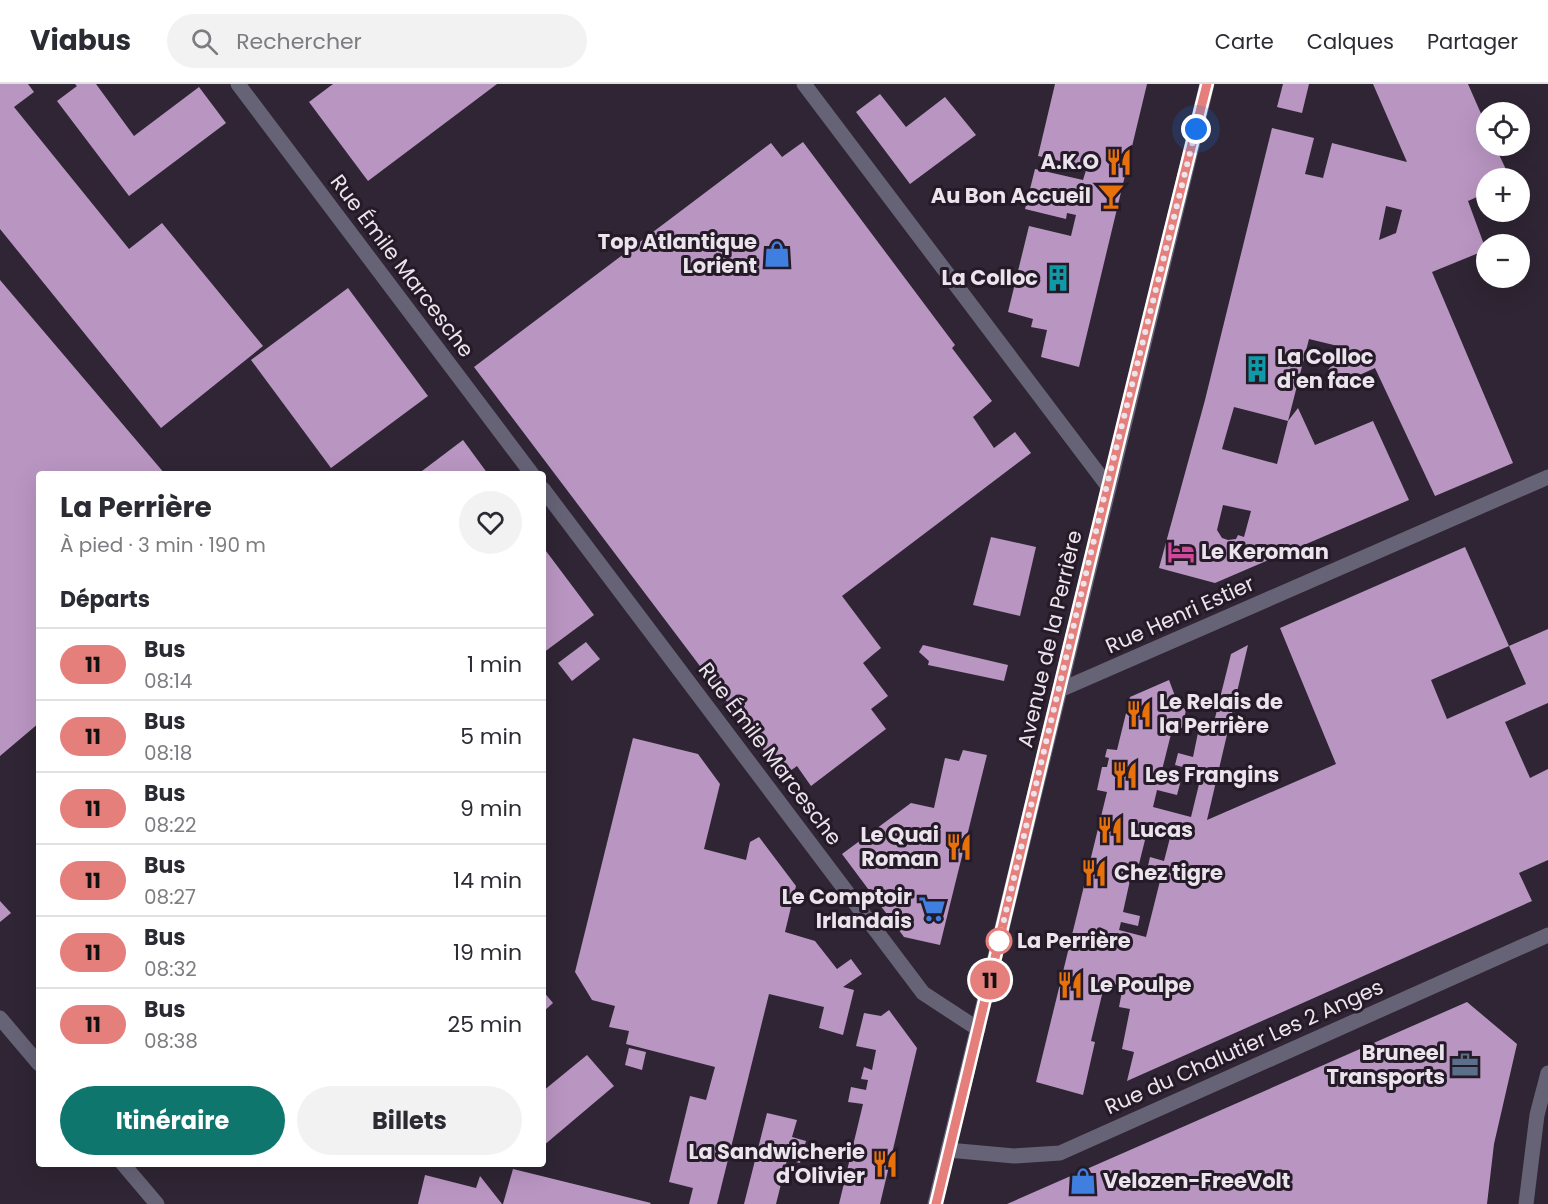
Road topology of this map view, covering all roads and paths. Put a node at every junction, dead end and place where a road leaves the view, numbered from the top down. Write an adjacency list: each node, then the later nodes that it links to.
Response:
1 (238, 84): 4 (street, Rue Émile Marcesche)
2 (804, 84): 6 (street)
3 (1207, 84): 6 (street, Avenue de la Perrière)
4 (530, 471)
5 (1548, 477): 8 (street, Rue Henri Estier)
6 (1107, 485): 8 (street, Avenue de la Perrière)
7 (546, 493): 11 (street, Rue Émile Marcesche)
8 (1060, 690): 11 (street, Avenue de la Perrière)
9 (1548, 935): 14 (street, Rue du Chalutier Les 2 Anges)
10 (0, 1018): 12 (street)
11 (978, 1029): 14 (street, Avenue de la Perrière)
12 (36, 1060)
13 (1548, 1073): 18 (street)
14 (948, 1150): 17 (street, Avenue de la Perrière)
15 (126, 1167): 16 (street)
16 (157, 1204)
17 (935, 1204)
18 (1526, 1204)

